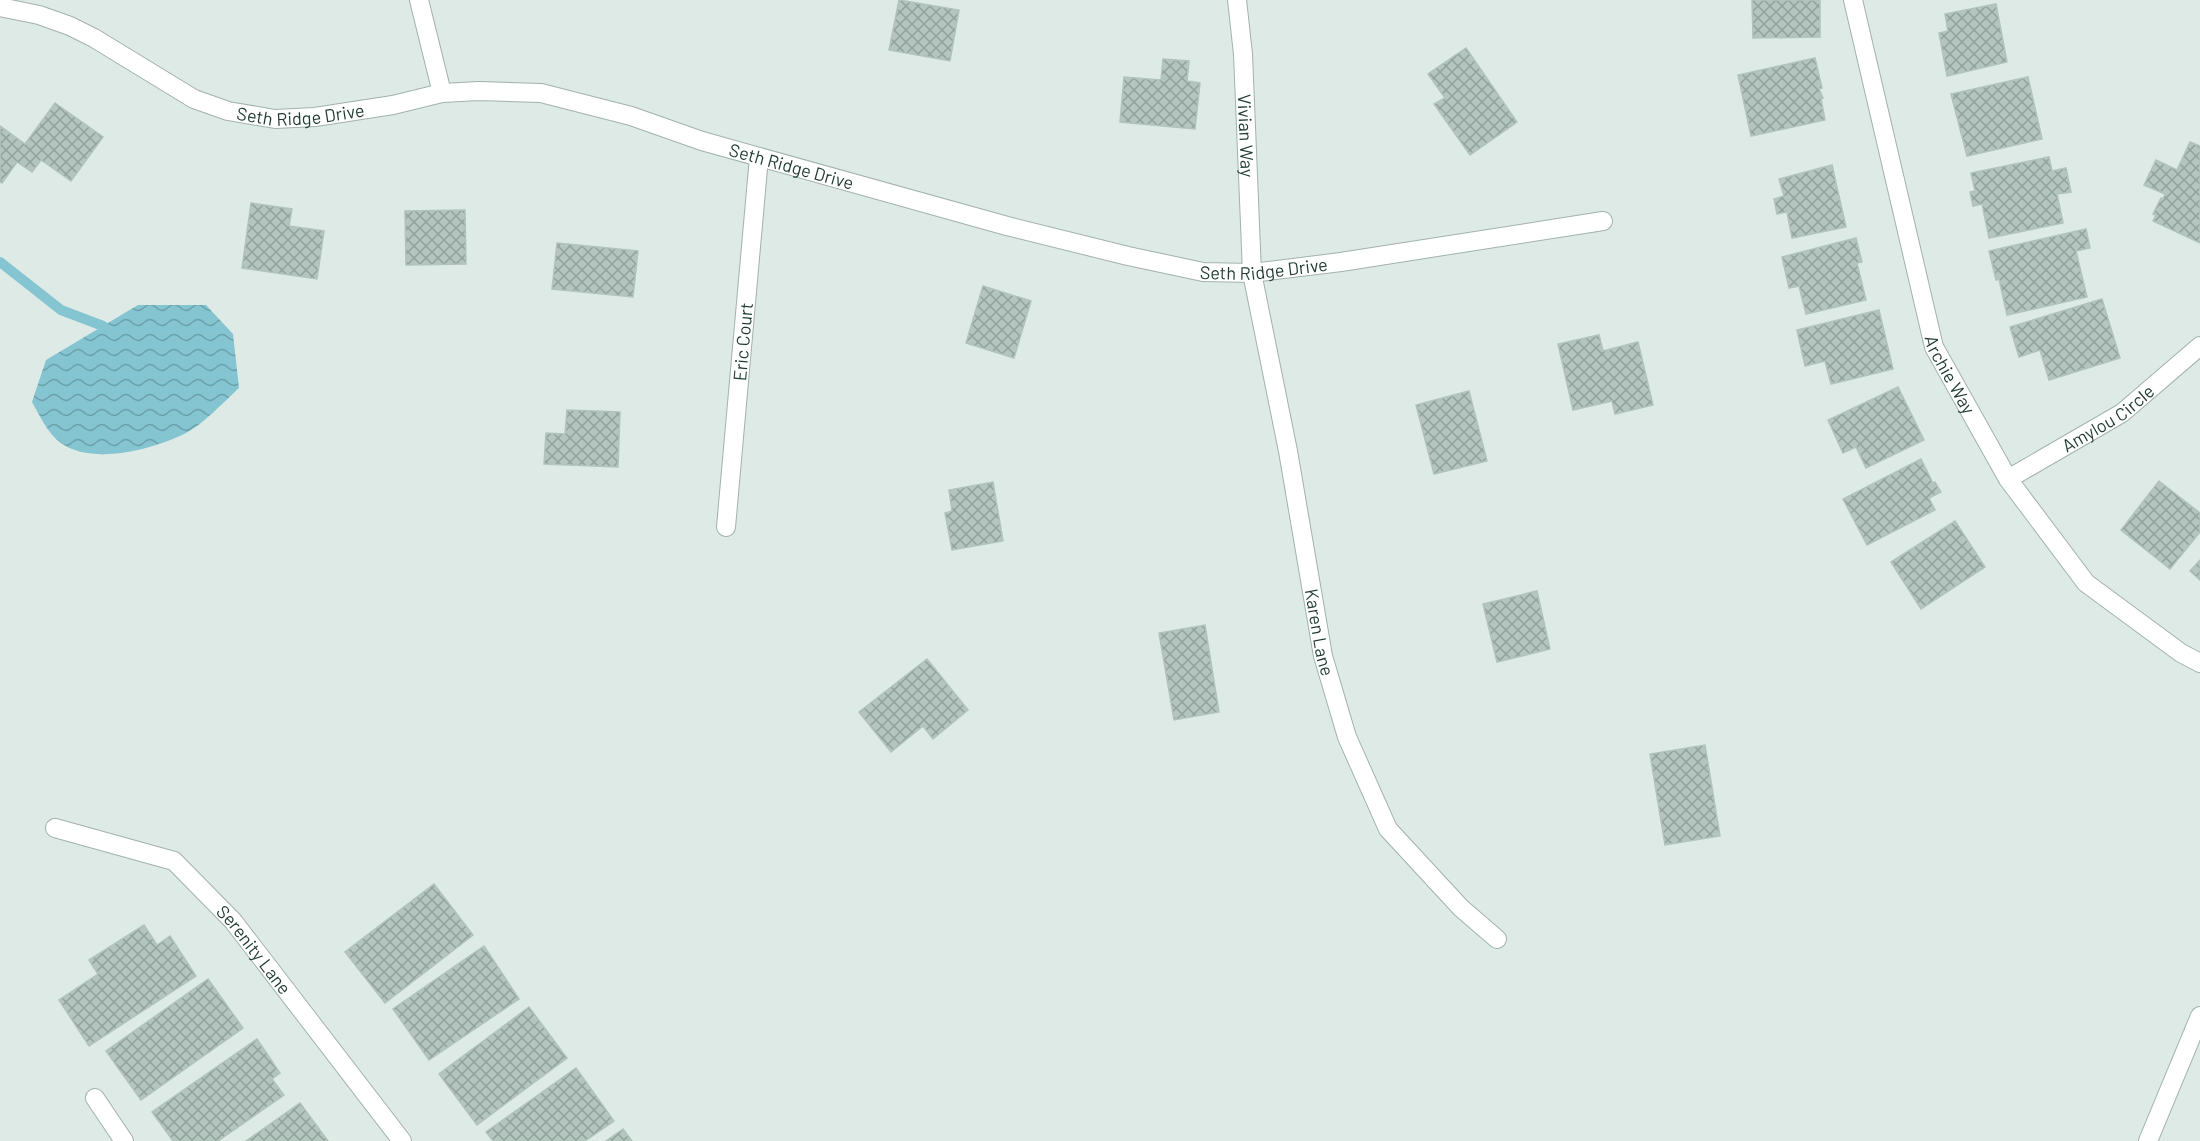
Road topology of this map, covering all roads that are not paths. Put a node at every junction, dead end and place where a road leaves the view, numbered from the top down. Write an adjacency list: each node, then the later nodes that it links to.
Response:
1 (419, 0): 5 (street)
2 (1237, 0): 8 (street, Vivian Way)
3 (1853, 0): 10 (street, Archie Way)
4 (0, 7): 5 (street, Seth Ridge Drive)
5 (442, 93): 6 (street, Seth Ridge Drive)
6 (759, 157): 8 (street, Seth Ridge Drive); 11 (street, Eric Court)
7 (1603, 221): 8 (street, Seth Ridge Drive)
8 (1251, 273): 14 (street, Karen Lane)
9 (2200, 346): 10 (street, Amylou Circle)
10 (2008, 479): 12 (street, Archie Way)
11 (726, 527)
12 (2200, 663)
13 (55, 828): 18 (street, Serenity Lane)
14 (1497, 939)
15 (2200, 1016): 19 (street)
16 (95, 1098): 17 (street)
17 (124, 1141)
18 (402, 1141)
19 (2148, 1141)

